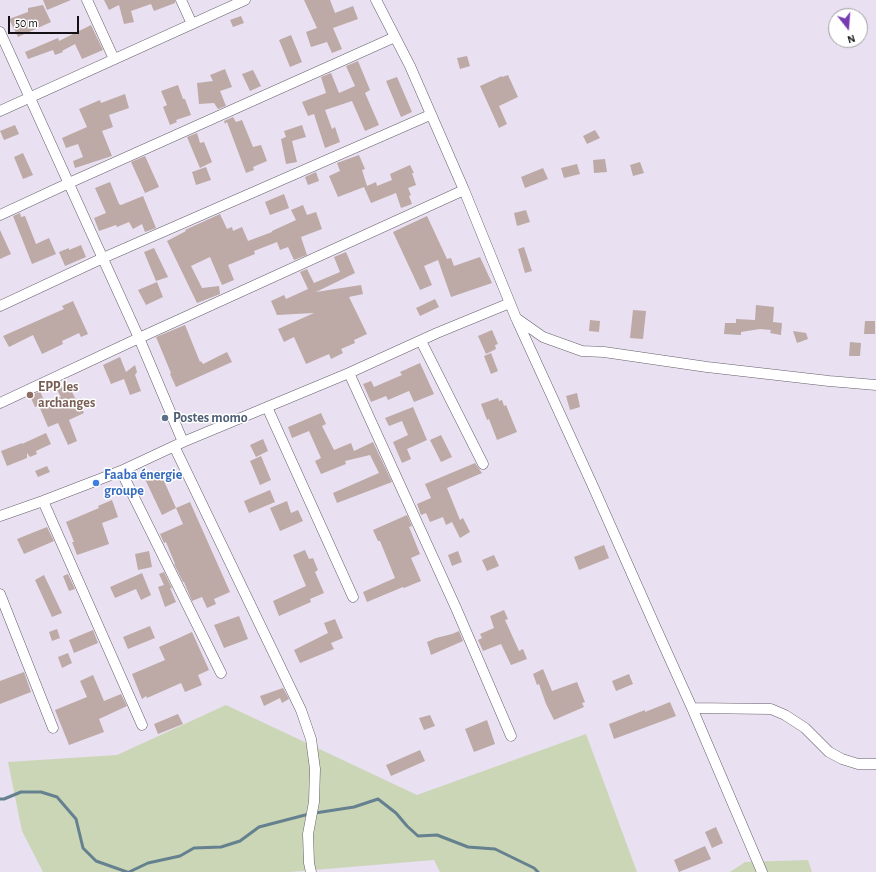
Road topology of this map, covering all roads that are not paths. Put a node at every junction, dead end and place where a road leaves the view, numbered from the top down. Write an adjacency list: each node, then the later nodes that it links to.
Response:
1 (87, 0): 8 (street)
2 (181, 0): 5 (street)
3 (245, 0): 5 (street)
4 (376, 0): 7 (street)
5 (192, 24): 8 (street)
6 (0, 32): 9 (street)
7 (395, 37): 11 (street); 12 (street)
8 (114, 59): 9 (street)
9 (30, 97): 10 (street); 12 (street)
10 (0, 111)
11 (430, 116): 13 (street); 15 (street)
12 (69, 182): 14 (street); 15 (street)
13 (464, 190): 16 (street); 19 (street)
14 (0, 215)
15 (103, 258): 17 (street); 19 (street)
16 (510, 303): 18 (street); 20 (street)
17 (0, 306)
18 (516, 318): 22 (street); 33 (street)
19 (139, 338): 23 (street); 25 (street)
20 (421, 341): 21 (street); 26 (street)
21 (349, 373): 24 (street); 36 (street)
22 (876, 385)
23 (0, 403)
24 (267, 407): 25 (street); 31 (street)
25 (179, 444): 27 (street); 38 (street)
26 (483, 464)
27 (121, 471): 28 (street); 32 (street)
28 (43, 501): 29 (street); 34 (street)
29 (0, 516)
30 (0, 594): 35 (street)
31 (353, 597)
32 (221, 673)
33 (692, 708): 37 (street); 39 (street)
34 (142, 725)
35 (53, 728)
36 (511, 736)
37 (876, 764)
38 (311, 872)
39 (762, 872)

